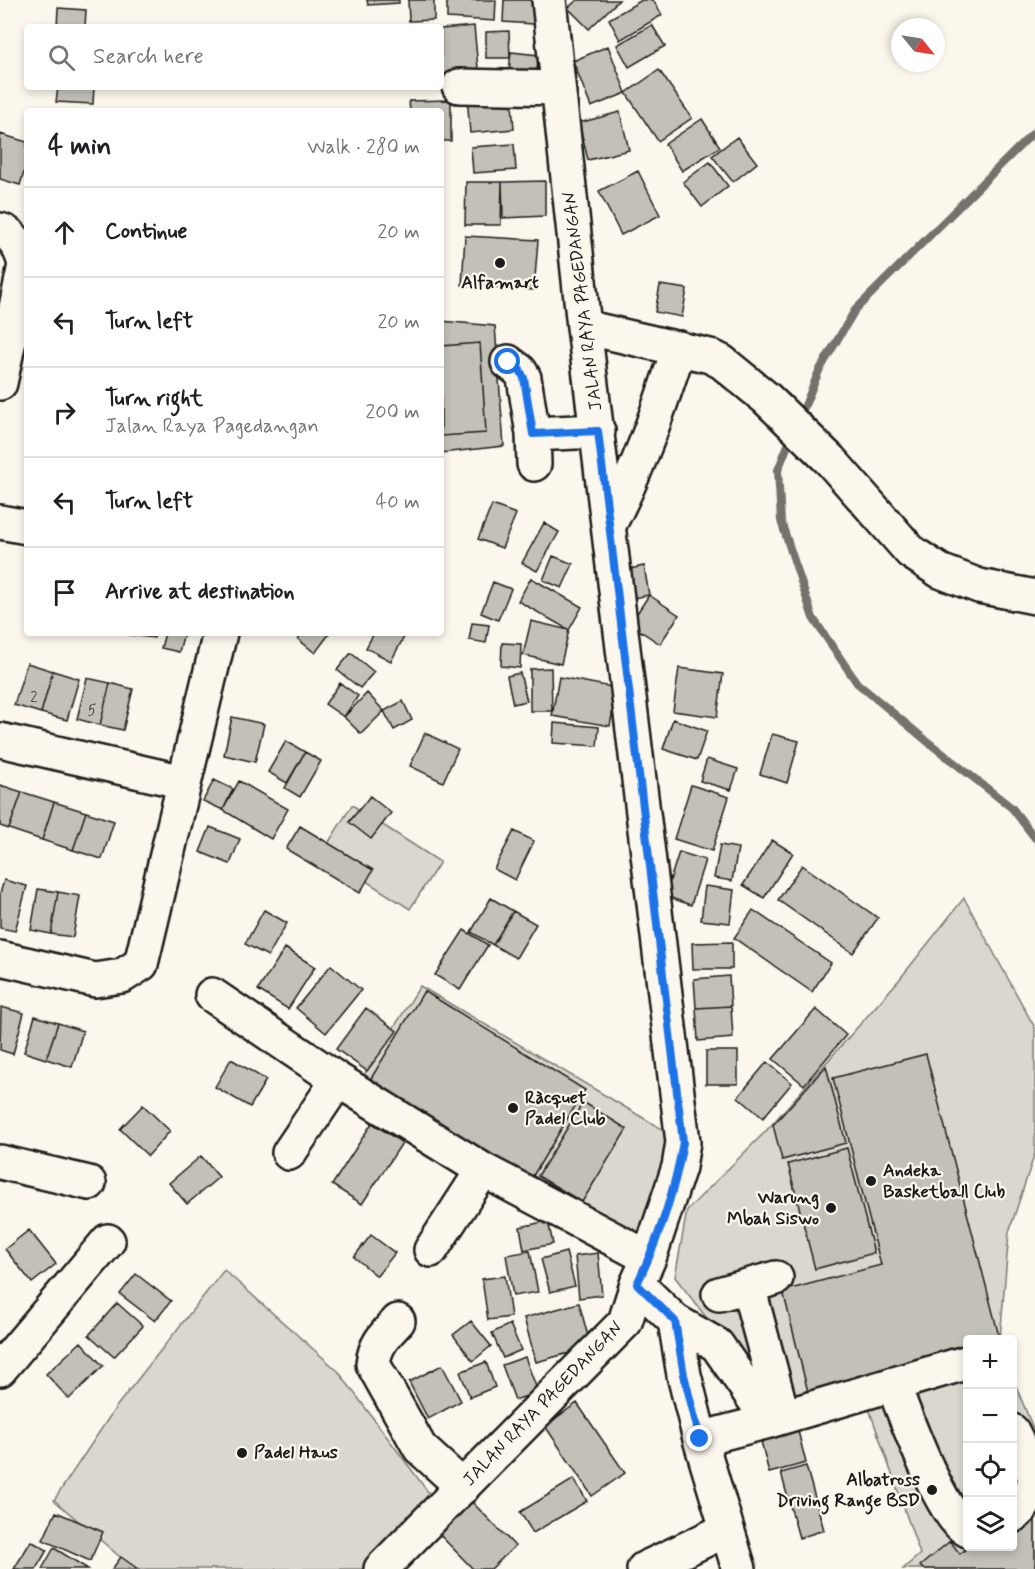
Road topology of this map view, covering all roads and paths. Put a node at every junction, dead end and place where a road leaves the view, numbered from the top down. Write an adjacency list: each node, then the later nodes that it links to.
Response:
1 (549, 0): 3 (street, JALAN RAYA PAGEDANGAN)
2 (459, 86): 3 (street)
3 (558, 88): 8 (street, JALAN RAYA PAGEDANGAN)
4 (0, 230): 5 (street)
5 (24, 261)
6 (24, 269): 7 (street)
7 (14, 312): 11 (street)
8 (584, 327): 9 (street); 12 (street, JALAN RAYA PAGEDANGAN)
9 (679, 348): 14 (street); 16 (street)
10 (508, 362): 12 (street)
11 (0, 383)
12 (598, 431): 14 (street, JALAN RAYA PAGEDANGAN)
13 (0, 522): 15 (street)
14 (609, 525): 29 (street, JALAN RAYA PAGEDANGAN)
15 (24, 527)
16 (1035, 597)
17 (219, 636): 19 (street)
18 (0, 740): 19 (street)
19 (184, 782): 20 (street)
20 (0, 958)
21 (212, 995): 22 (street)
22 (339, 1080): 23 (street); 25 (street)
23 (289, 1153)
24 (0, 1162): 26 (street)
25 (483, 1170): 28 (street); 29 (street)
26 (89, 1183)
27 (108, 1241): 34 (street)
28 (430, 1250)
29 (643, 1271): 32 (street); 40 (street, JALAN RAYA PAGEDANGAN)
30 (748, 1286): 36 (street)
31 (398, 1321): 40 (street)
32 (675, 1321): 36 (street); 37 (street)
33 (963, 1364): 35 (street)
34 (0, 1369)
35 (893, 1384): 36 (street); 42 (street)
36 (776, 1419): 37 (street)
37 (700, 1439): 43 (street)
38 (1017, 1441): 39 (street)
39 (1035, 1478): 41 (street)
40 (463, 1487): 44 (street, JALAN RAYA PAGEDANGAN)
41 (1017, 1513)
42 (963, 1528)
43 (726, 1530): 45 (street); 46 (street)
44 (381, 1569)
45 (644, 1569)
46 (740, 1569)

